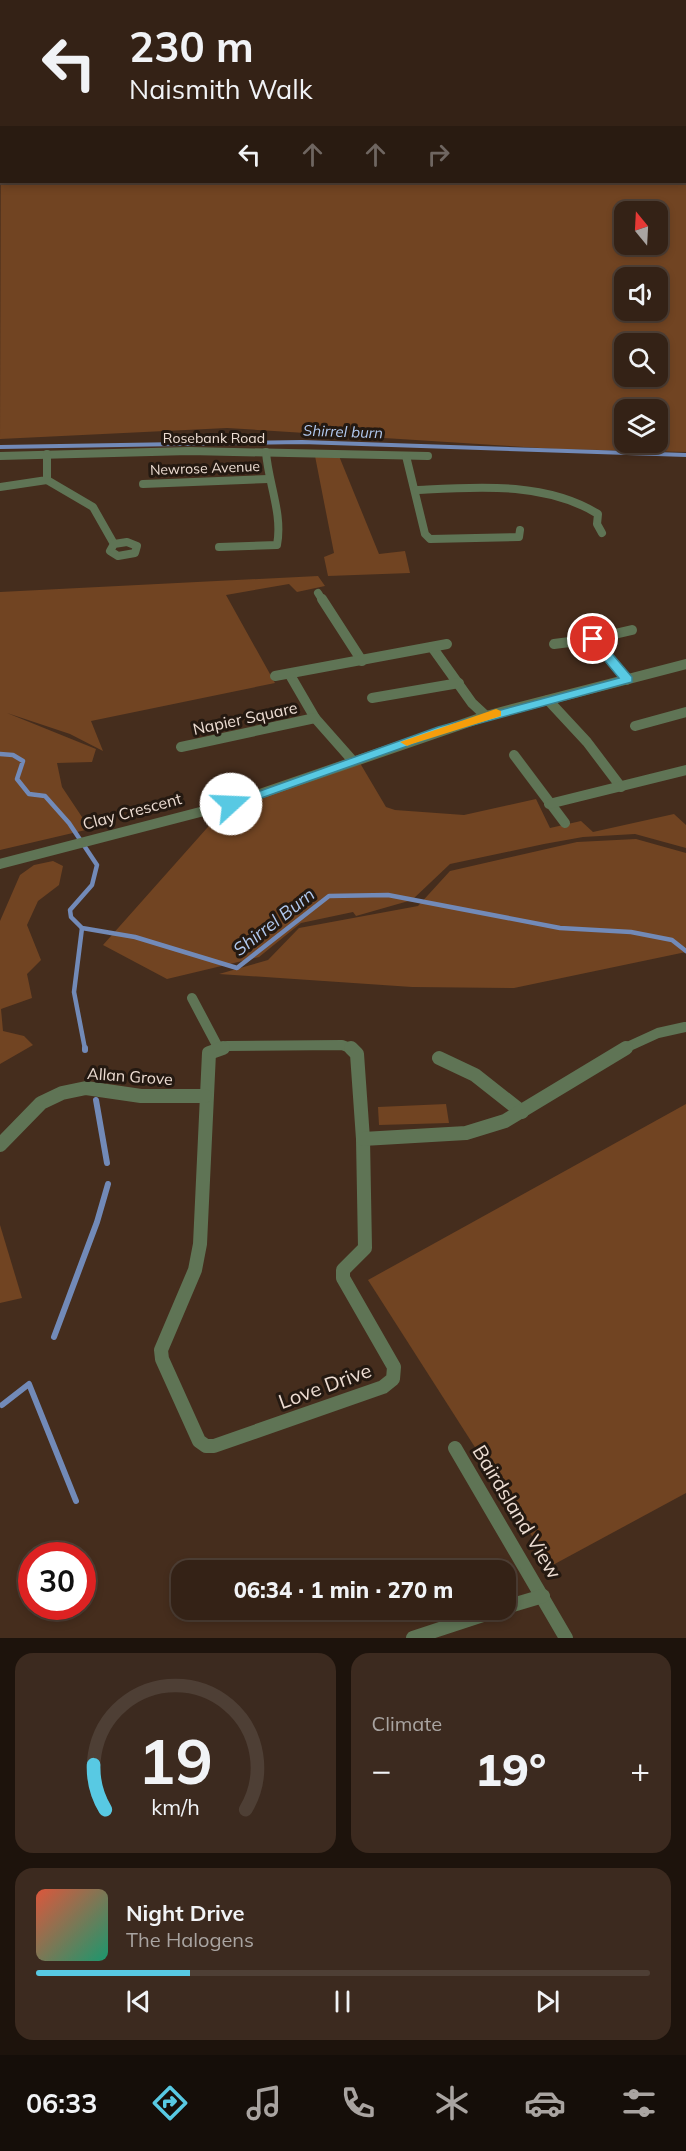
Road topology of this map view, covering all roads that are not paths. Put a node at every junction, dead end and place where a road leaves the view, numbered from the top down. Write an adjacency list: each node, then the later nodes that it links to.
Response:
1 (266, 452): 2 (street, Rosebank Road); 4 (street, Rosebank Road); 6 (street)
2 (47, 454): 3 (street, Rosebank Road); 7 (street)
3 (0, 456)
4 (406, 456): 5 (street, Rosebank Road); 10 (street)
5 (428, 456)
6 (268, 479): 8 (street, Newrose Avenue); 14 (street)
7 (47, 480): 9 (street); 13 (street)
8 (143, 484)
9 (0, 487)
10 (416, 490): 11 (street); 12 (street)
11 (520, 530)
12 (602, 533)
13 (114, 544)
14 (219, 547)
15 (318, 593): 21 (street)
16 (632, 630): 17 (street)
17 (593, 639): 19 (street); 25 (street)
18 (447, 644): 20 (street, Napier Square)
19 (554, 644)
20 (432, 647): 21 (street, Napier Square); 26 (street)
21 (362, 660): 23 (street, Napier Square)
22 (686, 664): 25 (street, Clay Crescent)
23 (290, 675): 24 (street, Napier Square); 31 (street, Napier Square)
24 (275, 676)
25 (627, 680): 28 (street, Clay Crescent)
26 (459, 683): 27 (street); 30 (street)
27 (372, 698)
28 (548, 700): 30 (street, Clay Crescent); 37 (street)
29 (686, 712): 32 (street)
30 (486, 716): 35 (street, Clay Crescent)
31 (315, 718): 33 (street, Napier Square); 35 (street, Napier Square)
32 (635, 726)
33 (181, 747)
34 (514, 755): 38 (street)
35 (353, 760): 40 (street, Clay Crescent)
36 (686, 770): 37 (street)
37 (621, 787): 38 (street)
38 (549, 804): 39 (street)
39 (565, 823)
40 (0, 864)
41 (192, 998): 43 (street)
42 (686, 1027): 46 (street)
43 (219, 1049): 45 (street, Love Drive); 47 (street, Love Drive)
44 (439, 1058): 46 (street)
45 (205, 1096): 47 (street, Love Drive); 48 (street, Allan Grove)
46 (522, 1112): 47 (street)
47 (363, 1139)
48 (0, 1144)
49 (455, 1448): 50 (street, Bairdsland View)
50 (543, 1596): 51 (street, Bairdsland View); 54 (street, Bairdsland View)
51 (516, 1604)
52 (468, 1620): 53 (street)
53 (413, 1638)
54 (566, 1638)

